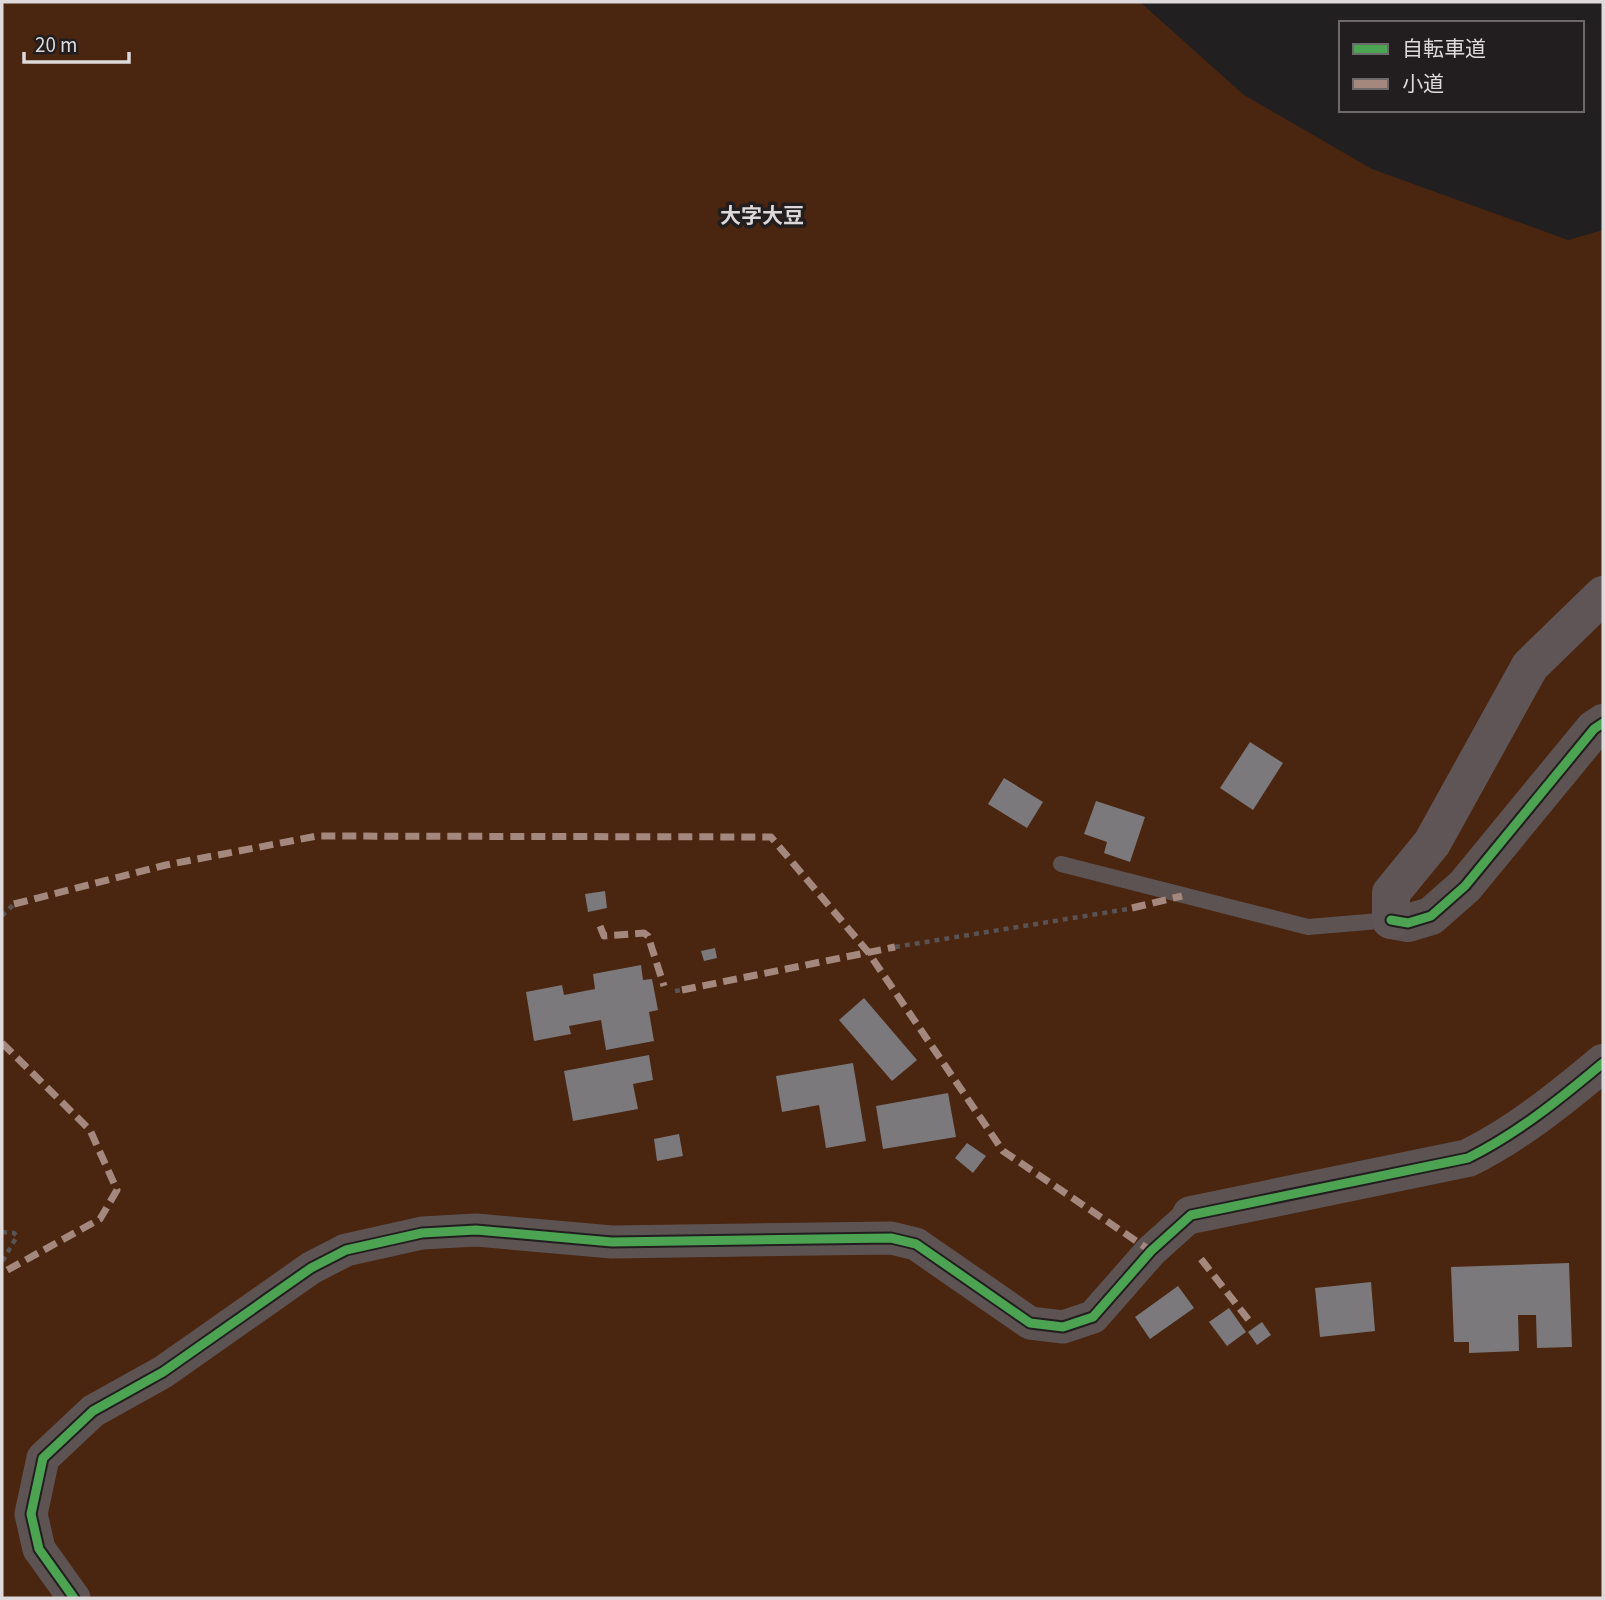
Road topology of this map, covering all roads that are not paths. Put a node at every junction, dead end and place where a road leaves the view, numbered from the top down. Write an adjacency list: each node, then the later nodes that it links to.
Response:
1 (1603, 595): 4 (main road)
2 (1603, 723): 4 (street)
3 (1060, 864): 4 (lane)
4 (1391, 920)
5 (1603, 1063): 6 (street)
6 (1191, 1215): 7 (street)
7 (74, 1598)

